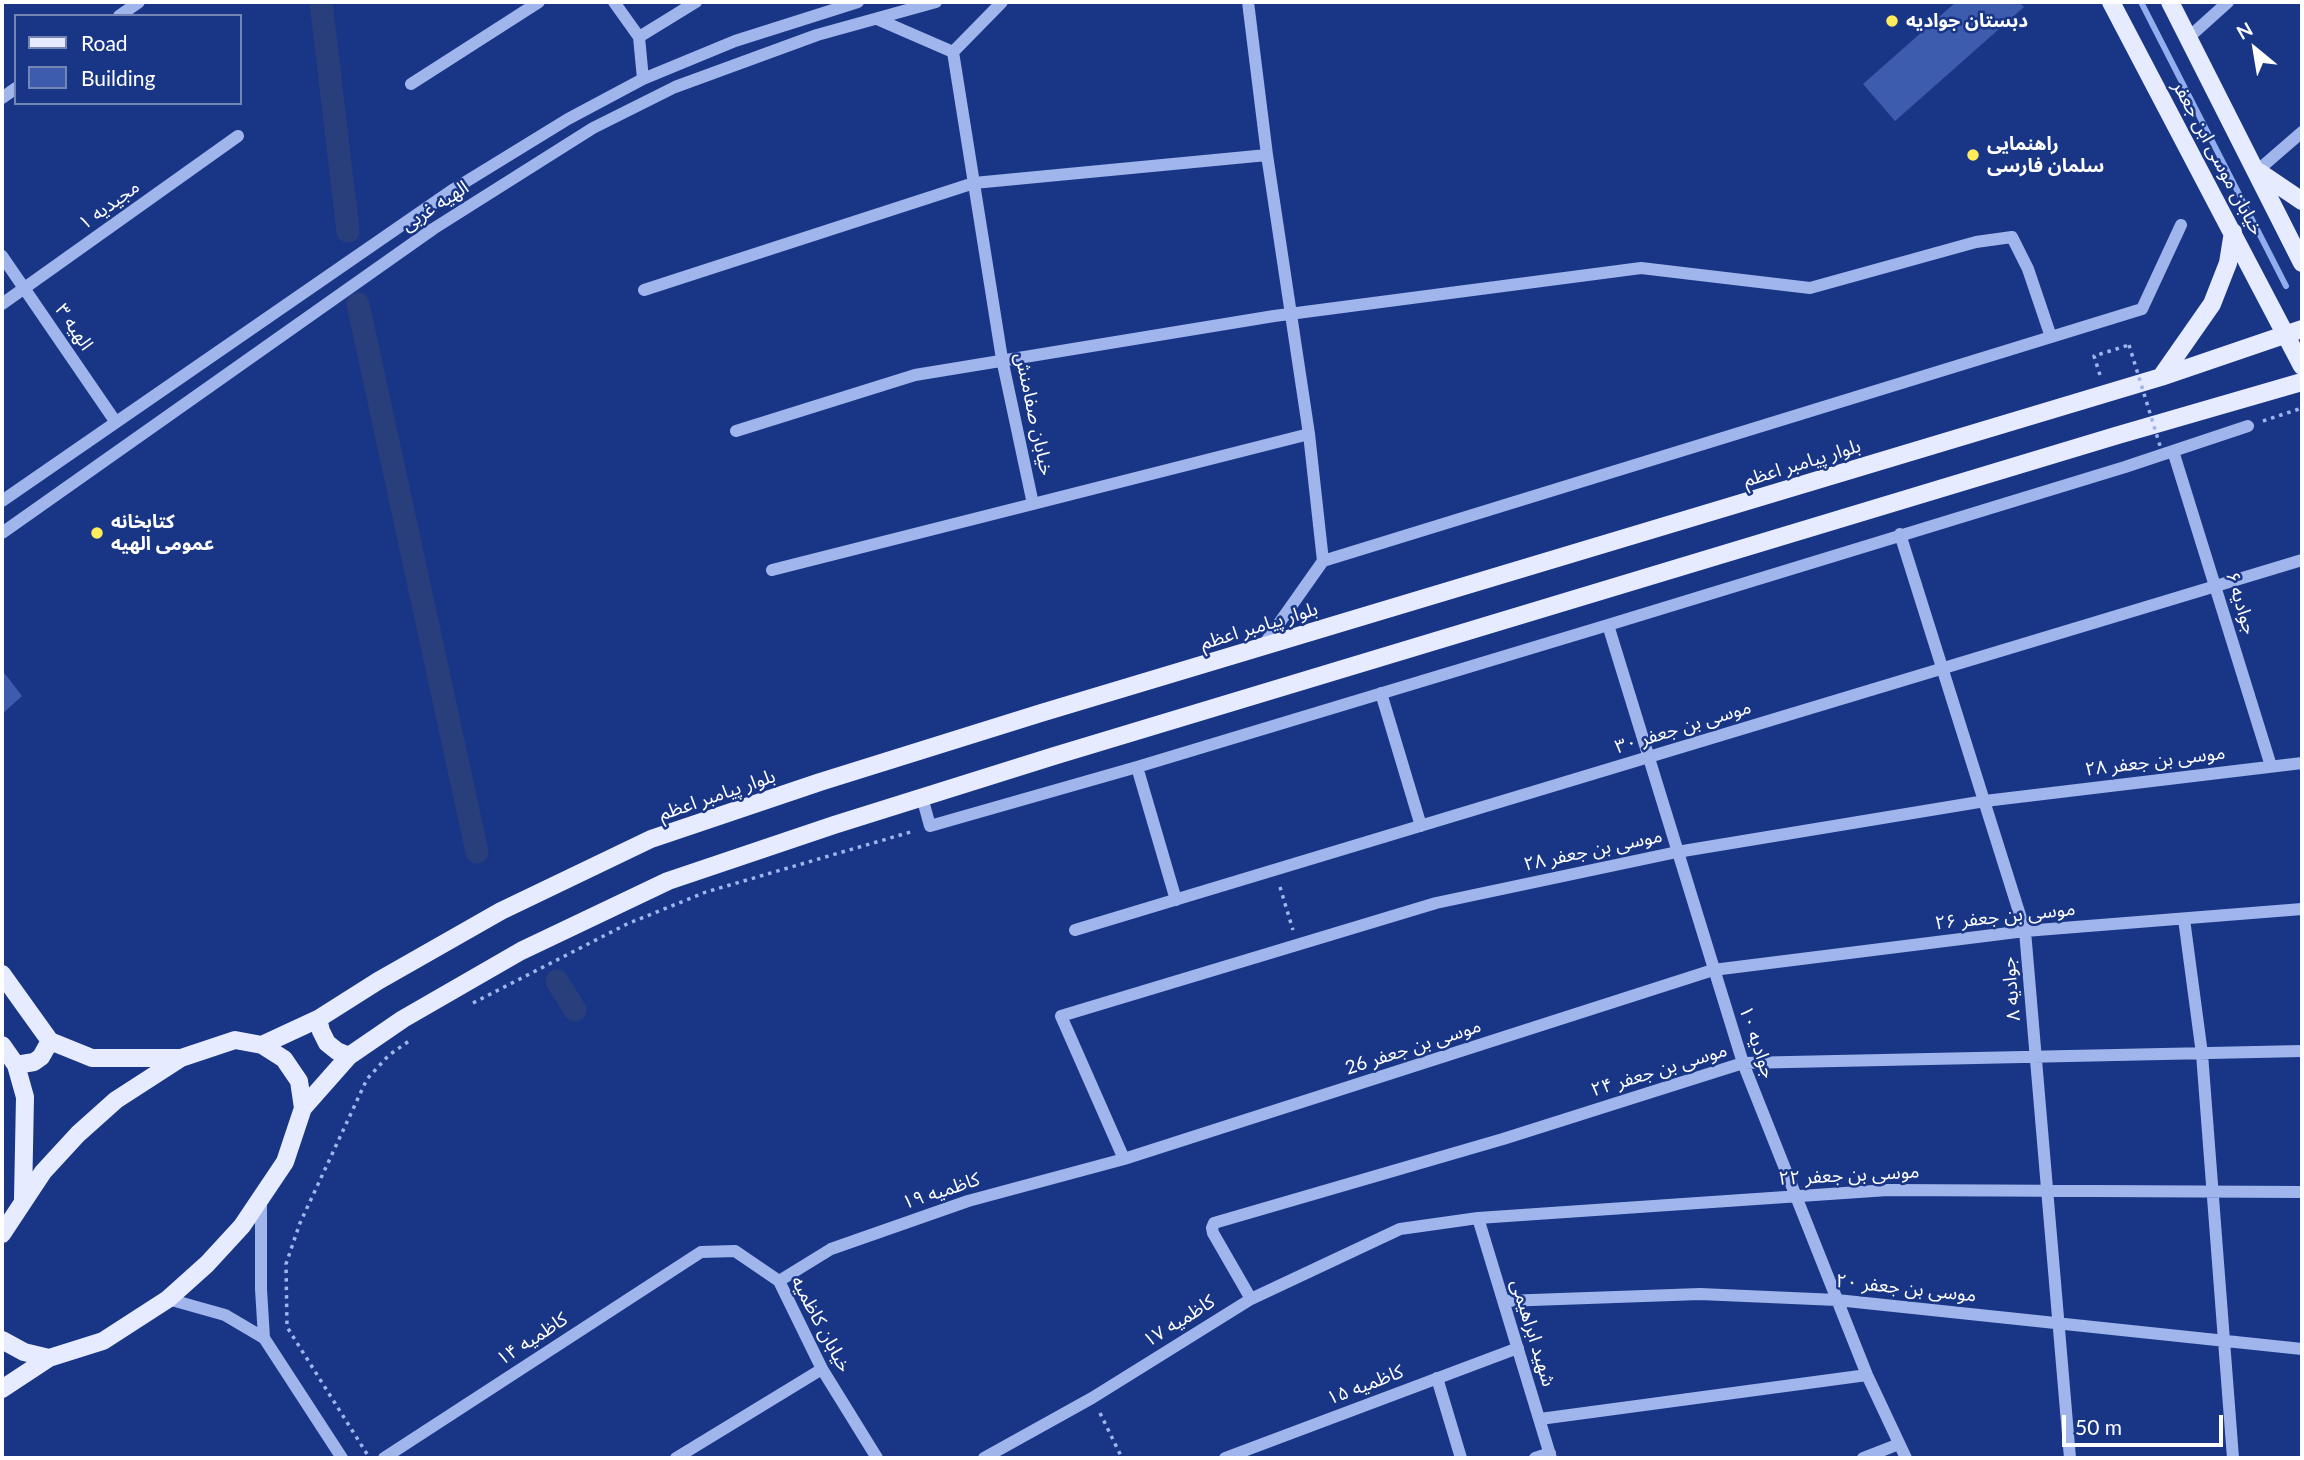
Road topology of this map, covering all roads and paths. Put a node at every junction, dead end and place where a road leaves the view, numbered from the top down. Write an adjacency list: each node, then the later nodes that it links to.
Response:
1 (139, 2): 12 (street)
2 (539, 2): 18 (street)
3 (614, 2): 14 (street)
4 (696, 2): 14 (street)
5 (858, 2): 17 (street, الهیه غربی)
6 (936, 2): 13 (street, الهیه غربی)
7 (1002, 2): 16 (street)
8 (1248, 2): 21 (street)
9 (2111, 2): 26 (main road, خیابان موسی ابن جعفر)
10 (2170, 2): 15 (main road, خیابان موسی ابن جعفر)
11 (2228, 2): 15 (street)
12 (122, 14)
13 (877, 19): 16 (street); 48 (street, الهیه غربی)
14 (639, 37): 17 (street)
15 (2188, 38): 22 (main road, خیابان موسی ابن جعفر)
16 (953, 52): 23 (street, خیابان صفامنش)
17 (643, 79): 41 (street, الهیه غربی)
18 (411, 84)
19 (2302, 132): 22 (street)
20 (237, 136): 29 (street, مجیدیه ۱)
21 (1267, 155): 23 (street); 32 (street)
22 (2257, 171): 24 (main road); 28 (main road, خیابان موسی ابن جعفر)
23 (974, 183): 30 (street); 36 (street, خیابان صفامنش)
24 (2302, 201)
25 (2181, 225): 34 (street)
26 (2234, 232): 33 (main road, خیابان موسی ابن جعفر); 38 (main road)
27 (2, 256): 29 (street, الهیه ۳)
28 (2302, 263)
29 (25, 289): 31 (street, مجیدیه ۱); 41 (street, الهیه ۳)
30 (644, 290)
31 (2, 304)
32 (1290, 314): 34 (street); 36 (street); 44 (street)
33 (2295, 331): 37 (main road, خیابان موسی ابن جعفر); 38 (main road, بلوار پیامبر اعظم)
34 (2051, 337): 51 (street)
35 (2094, 356): 45 (path, bridge)
36 (1002, 359): 43 (street); 47 (street, خیابان صفامنش)
37 (2302, 366)
38 (2161, 377): 55 (main road, بلوار پیامبر اعظم)
39 (2302, 382): 62 (main road)
40 (2302, 408): 42 (path)
41 (115, 421): 46 (street, الهیه غربی)
42 (2248, 426): 45 (street)
43 (736, 431)
44 (1309, 434): 47 (street, خیابان صفامنش); 51 (street)
45 (2167, 450): 49 (street); 53 (street, جوادیه ۶)
46 (2, 501)
47 (1033, 504): 52 (street)
48 (2, 533)
49 (1900, 534): 54 (street); 56 (street, جوادیه ۸)
50 (2302, 560): 53 (street, موسی بن جعفر ۳۰)
51 (1323, 561): 55 (street)
52 (772, 570)
53 (2216, 586): 56 (street, موسی بن جعفر ۳۰); 60 (street, جوادیه ۶)
54 (1608, 625): 57 (street); 58 (street, جوادیه ۱۰)
55 (1263, 646): 77 (main road, بلوار پیامبر اعظم)
56 (1944, 668): 58 (street, موسی بن جعفر ۳۰); 63 (street, جوادیه ۸)
57 (1381, 693): 61 (street); 65 (street)
58 (1647, 758): 65 (street, موسی بن جعفر ۳۰); 66 (street, جوادیه ۱۰)
59 (2302, 762): 60 (street, موسی بن جعفر ۲۸)
60 (2271, 766): 63 (street, موسی بن جعفر ۲۸)
61 (1137, 767): 64 (street); 68 (street)
62 (922, 797): 64 (street); 84 (main road)
63 (1985, 801): 66 (street, موسی بن جعفر ۲۸); 72 (street, جوادیه ۸)
64 (930, 826): 76 (path)
65 (1421, 826): 67 (street, موسی بن جعفر ۳۰)
66 (1677, 852): 73 (street, موسی بن جعفر ۲۸); 74 (street, جوادیه ۱۰)
67 (1275, 870): 68 (street, موسی بن جعفر ۳۰); 73 (path)
68 (1176, 900): 71 (street, موسی بن جعفر ۳۰)
69 (2302, 909): 70 (street, موسی بن جعفر ۲۶)
70 (2184, 919): 72 (street, موسی بن جعفر ۲۶); 83 (street)
71 (1075, 930)
72 (2025, 931): 74 (street, موسی بن جعفر ۲۶); 85 (street, جوادیه ۸)
73 (1297, 945): 90 (street, موسی بن جعفر ۲۸)
74 (1713, 970): 87 (street, جوادیه ۱۰); 90 (street, موسی بن جعفر 26)
75 (2, 974): 79 (main road)
76 (470, 1005)
77 (318, 1019): 81 (main road, بلوار پیامبر اعظم); 84 (main road)
78 (418, 1034): 122 (path)
79 (50, 1041): 86 (main road); 88 (main road)
80 (2, 1045): 88 (main road)
81 (262, 1045): 86 (main road); 89 (main road)
82 (2302, 1052): 83 (street, موسی بن جعفر ۲۴)
83 (2202, 1054): 85 (street, موسی بن جعفر ۲۴); 92 (street)
84 (349, 1056): 89 (main road)
85 (2036, 1057): 87 (street, موسی بن جعفر ۲۴); 91 (street, جوادیه ۸)
86 (181, 1058): 95 (main road)
87 (1742, 1063): 94 (street, جوادیه ۱۰); 103 (street, موسی بن جعفر ۲۴)
88 (16, 1065): 95 (main road)
89 (303, 1108): 96 (main road)
90 (1124, 1159): 101 (street, کاظمیه ۱۹)
91 (2047, 1190): 92 (street, موسی بن جعفر ۲۲); 94 (street, موسی بن جعفر ۲۲); 106 (street, جوادیه ۸)
92 (2212, 1191): 93 (street, موسی بن جعفر ۲۲); 109 (street)
93 (2302, 1192)
94 (1796, 1197): 97 (street, موسی بن جعفر ۲۲); 104 (street, جوادیه ۱۰)
95 (23, 1199): 99 (main road)
96 (261, 1199): 102 (main road); 107 (street)
97 (1478, 1219): 98 (street, موسی بن جعفر ۲۲); 105 (street, شهید ابراهیمی)
98 (1400, 1229): 103 (street, کاظمیه ۱۷)
99 (2, 1234)
100 (701, 1252): 101 (street, خیابان کاظمیه); 123 (street, کاظمیه ۱۴)
101 (779, 1281): 113 (street, خیابان کاظمیه)
102 (169, 1299): 107 (street); 112 (main road)
103 (1251, 1299): 117 (street, کاظمیه ۱۷)
104 (1837, 1300): 105 (street, موسی بن جعفر ۲۰); 106 (street, موسی بن جعفر ۲۰); 114 (street, جوادیه ۱۰)
105 (1504, 1301): 110 (street, شهید ابراهیمی)
106 (2058, 1323): 109 (street, موسی بن جعفر ۲۰); 133 (street, جوادیه ۸)
107 (264, 1338): 121 (street)
108 (2, 1340): 112 (main road)
109 (2223, 1341): 111 (street, موسی بن جعفر ۲۰); 134 (street)
110 (1518, 1348): 115 (street, کاظمیه ۱۵); 118 (street, شهید ابراهیمی)
111 (2302, 1349)
112 (49, 1358): 116 (main road)
113 (822, 1368): 124 (street); 125 (street, خیابان کاظمیه)
114 (1867, 1376): 118 (street); 119 (street, جوادیه ۱۰)
115 (1437, 1378): 128 (street, کاظمیه ۱۵); 129 (street)
116 (2, 1390)
117 (1092, 1398): 126 (street, کاظمیه ۱۷); 127 (path)
118 (1540, 1419): 120 (street, شهید ابراهیمی)
119 (1899, 1444): 131 (street); 132 (street, جوادیه ۱۰)
120 (1550, 1456): 130 (street)
121 (342, 1458)
122 (370, 1458)
123 (384, 1458)
124 (676, 1458)
125 (877, 1458)
126 (984, 1458)
127 (1122, 1458)
128 (1225, 1458)
129 (1461, 1458)
130 (1535, 1458)
131 (1863, 1458)
132 (1906, 1458)
133 (2070, 1458)
134 (2233, 1458)

